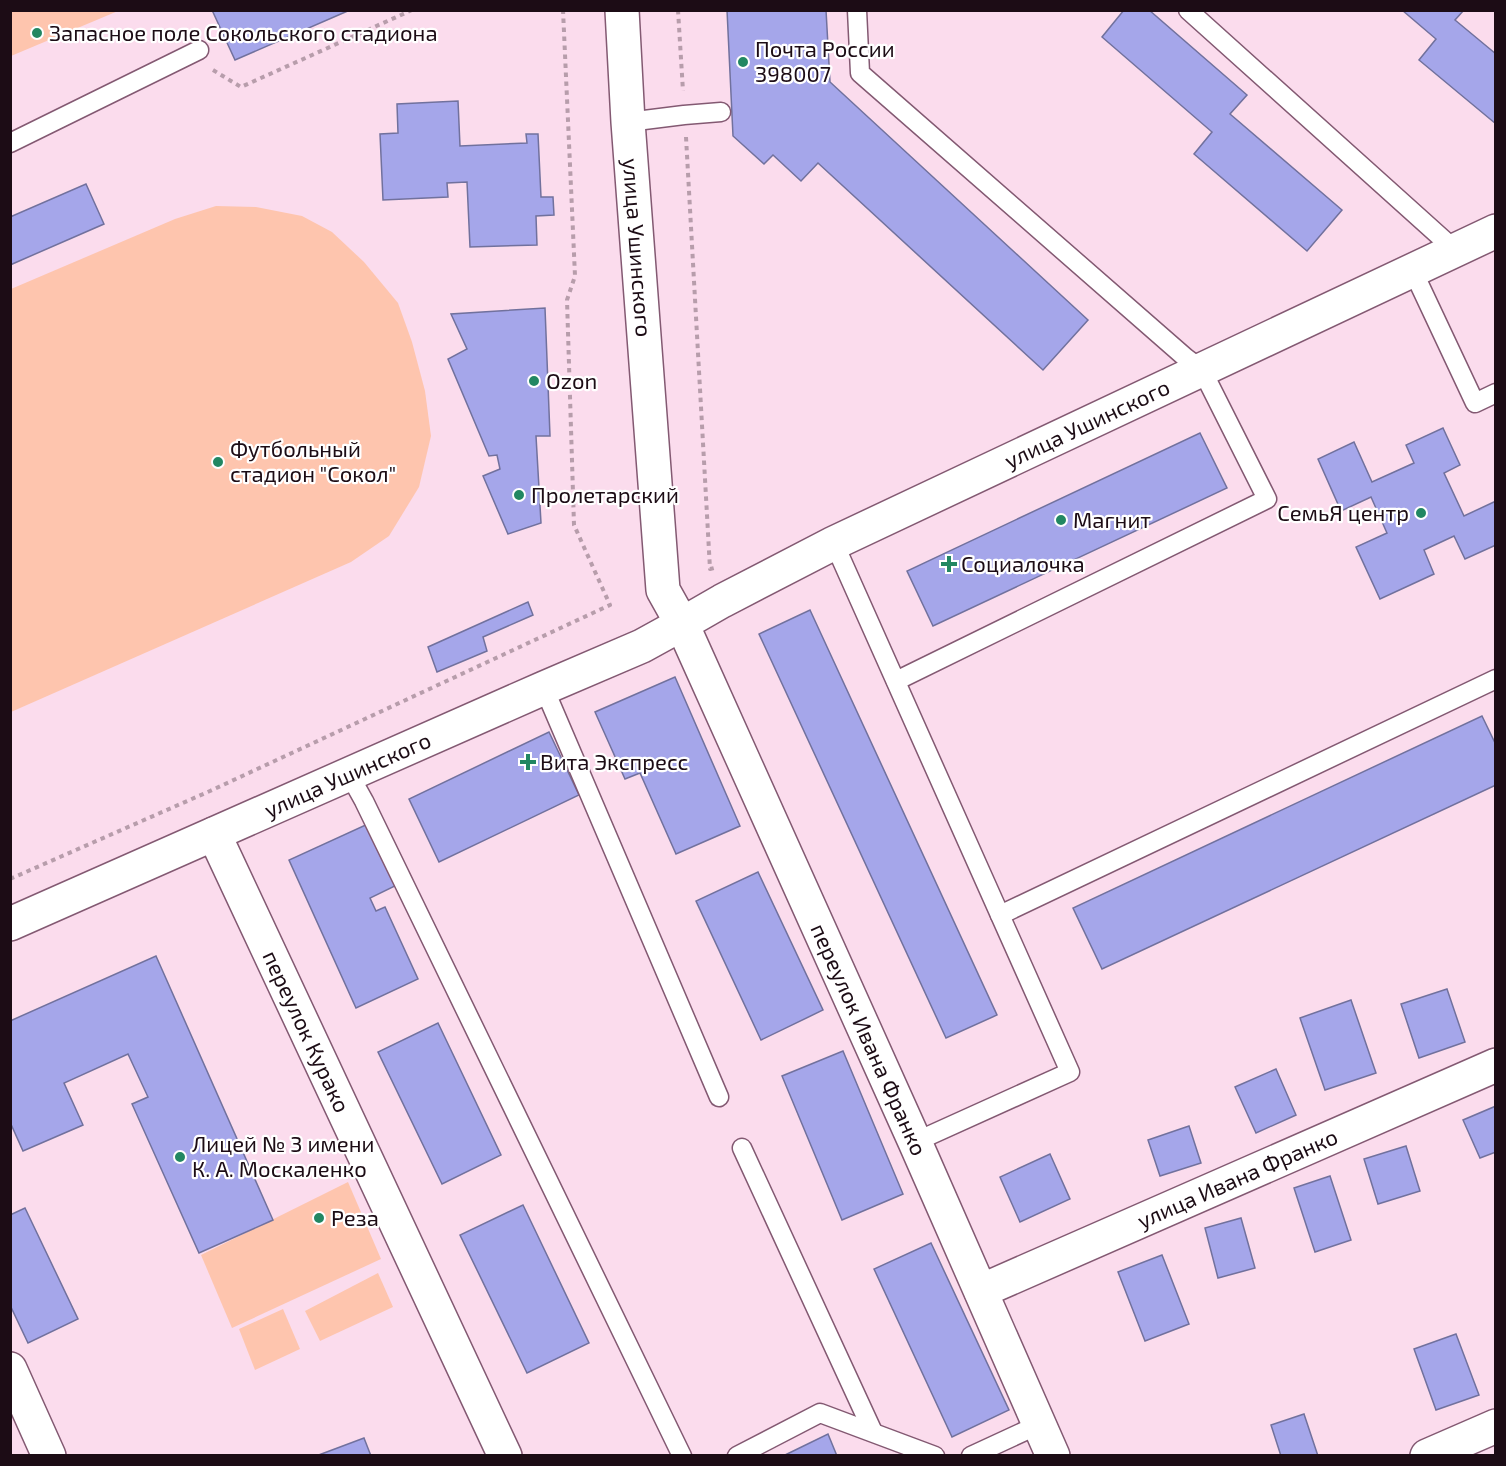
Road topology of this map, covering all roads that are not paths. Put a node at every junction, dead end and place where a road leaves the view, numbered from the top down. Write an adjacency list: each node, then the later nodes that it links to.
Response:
1 (622, 10): 6 (street, улица Ушинского)
2 (857, 10): 11 (lane)
3 (1188, 10): 9 (lane)
4 (199, 50): 7 (lane)
5 (721, 112): 6 (lane)
6 (628, 122): 14 (street, улица Ушинского)
7 (10, 143)
8 (1496, 231): 9 (street, улица Ушинского)
9 (1455, 250): 10 (street, улица Ушинского)
10 (1413, 271): 11 (street, улица Ушинского); 12 (lane)
11 (1202, 370): 13 (street, улица Ушинского); 16 (lane)
12 (1496, 393)
13 (834, 543): 14 (street, улица Ушинского); 16 (lane)
14 (682, 624): 17 (street, улица Ушинского); 24 (street, переулок Ивана Франко)
15 (1496, 679): 20 (lane)
16 (896, 681): 20 (lane)
17 (544, 688): 18 (street, улица Ушинского); 23 (lane)
18 (349, 774): 19 (street, улица Ушинского); 33 (lane)
19 (214, 834): 21 (street, улица Ушинского); 32 (street, переулок Курако)
20 (1000, 915): 24 (lane)
21 (10, 924)
22 (1496, 1065): 26 (street, улица Ивана Франко)
23 (719, 1097)
24 (915, 1142): 26 (street, переулок Ивана Франко)
25 (742, 1148): 30 (lane)
26 (981, 1291): 28 (street, переулок Ивана Франко)
27 (10, 1369): 31 (street)
28 (1038, 1425): 36 (lane); 37 (street, переулок Ивана Франко)
29 (1496, 1426): 38 (street)
30 (873, 1432): 34 (lane); 35 (lane)
31 (49, 1455)
32 (506, 1455)
33 (682, 1455)
34 (737, 1455)
35 (935, 1455)
36 (971, 1455)
37 (1053, 1455)
38 (1427, 1455)

